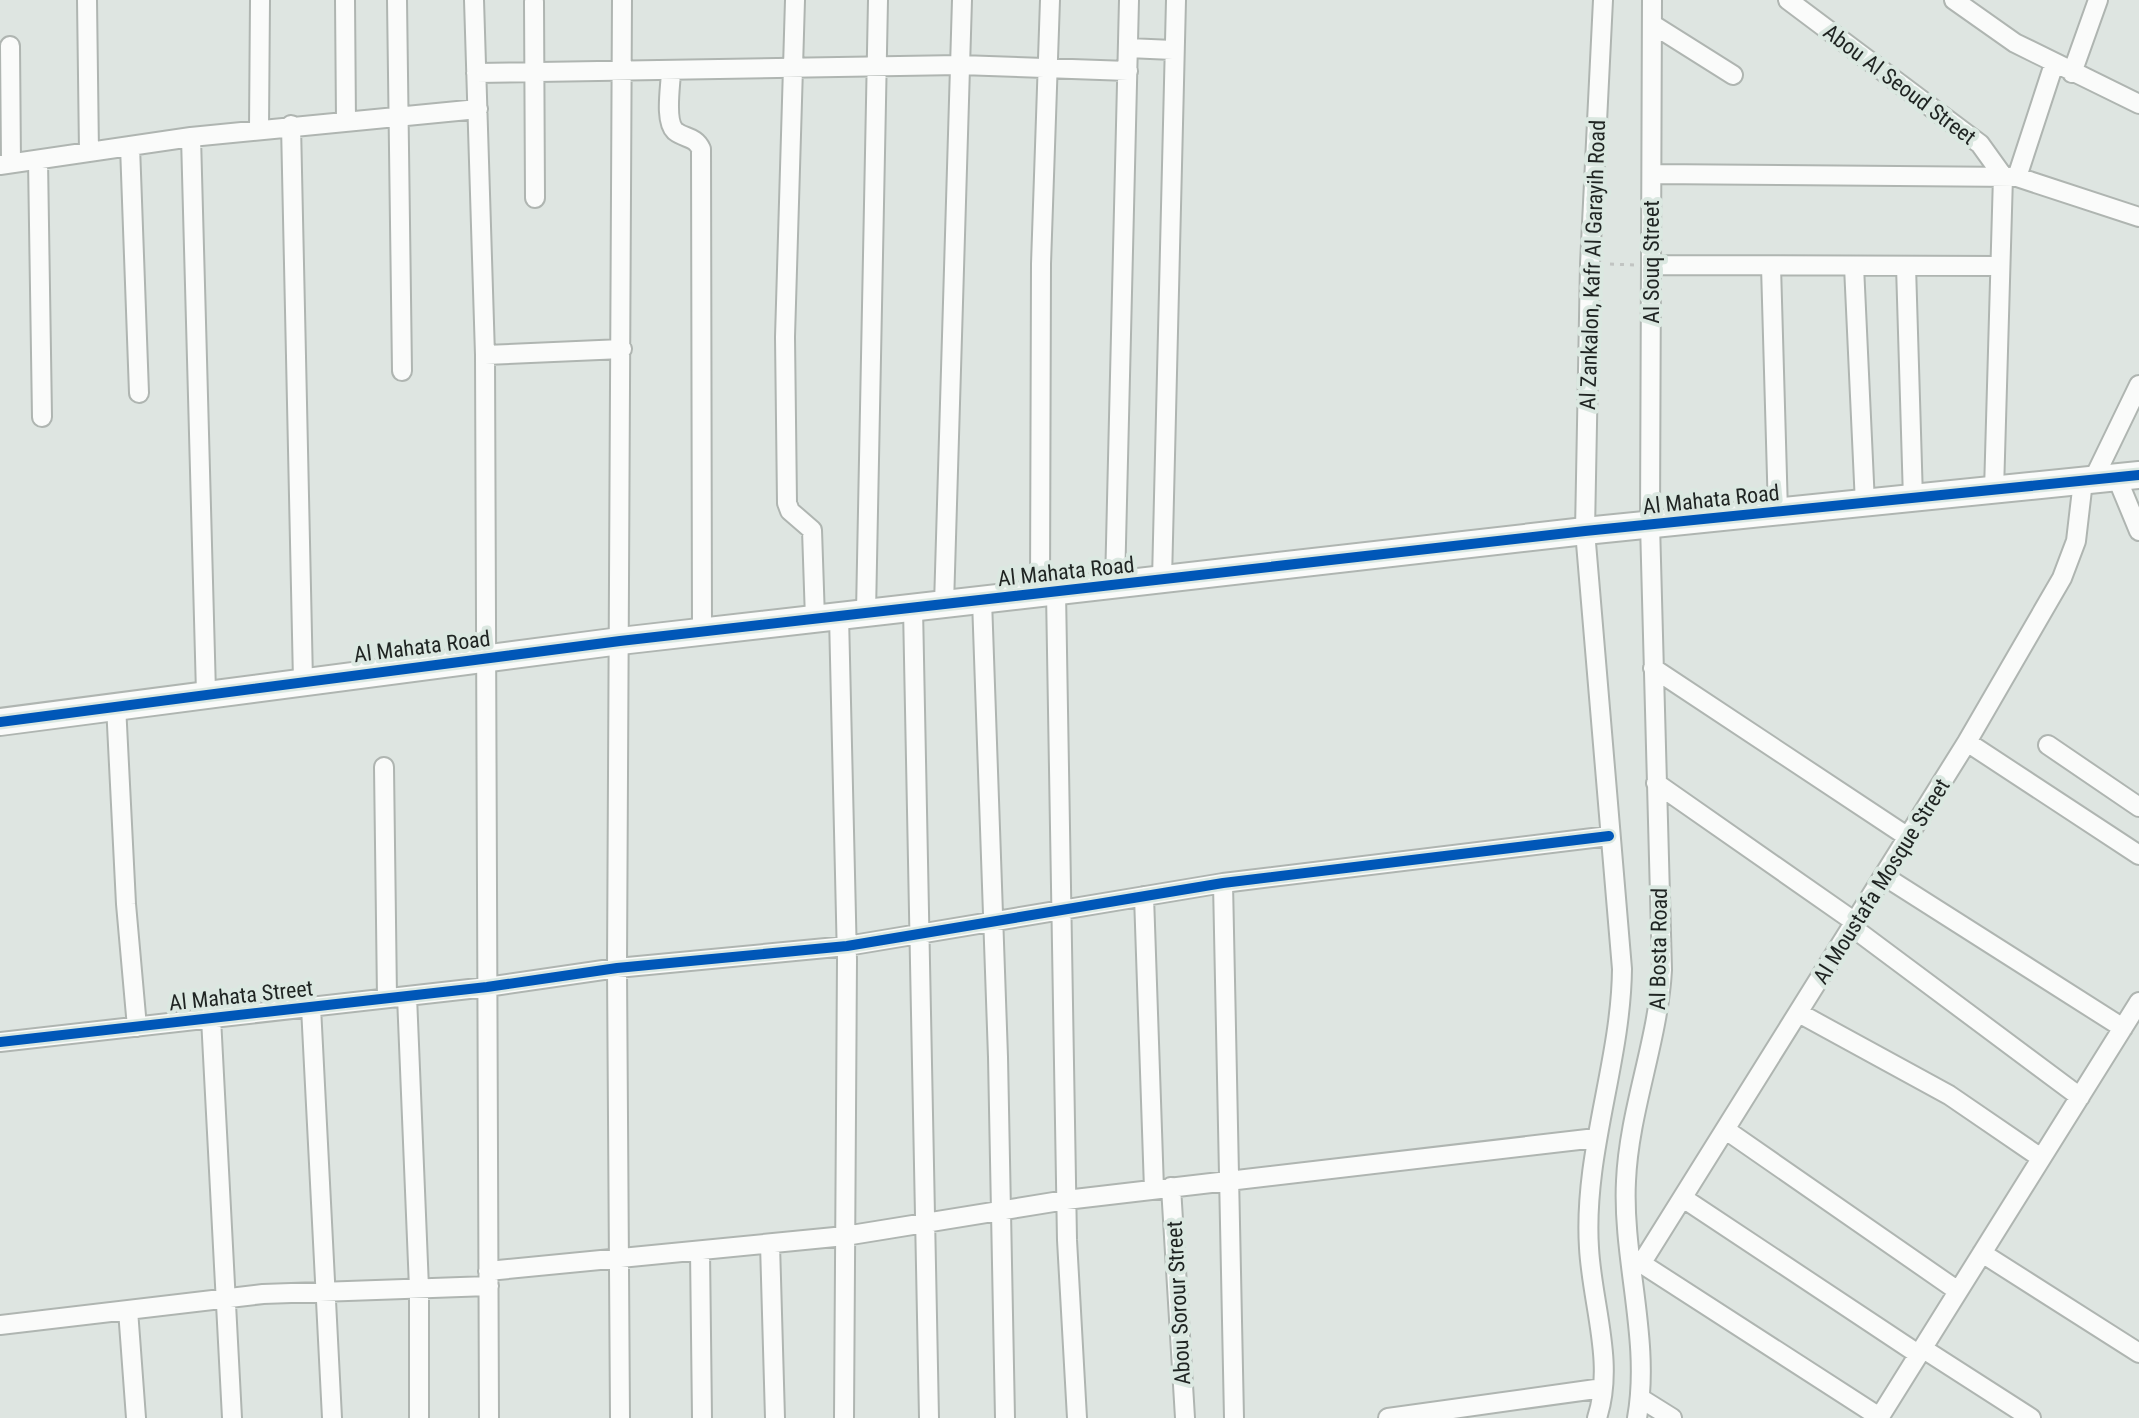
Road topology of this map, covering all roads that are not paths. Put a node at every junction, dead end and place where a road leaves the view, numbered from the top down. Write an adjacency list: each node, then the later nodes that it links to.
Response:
1 (87, 0): 43 (street)
2 (260, 0): 40 (street)
3 (345, 0): 38 (street)
4 (397, 0): 37 (street)
5 (474, 0): 32 (street)
6 (622, 0): 29 (street)
7 (795, 0): 25 (street)
8 (878, 0): 26 (street)
9 (962, 0): 24 (street)
10 (1050, 0): 27 (street)
11 (1129, 0): 21 (street)
12 (1176, 0): 22 (street)
13 (1603, 0): 66 (street, Al Zankalon, Kafr Al Garayih Road)
14 (1652, 0): 19 (street, Al Souq Street)
15 (1788, 0): 47 (street, Abou Al Seoud Street)
16 (1954, 0): 23 (street)
17 (2098, 0): 33 (street)
18 (534, 2): 31 (street)
19 (1652, 24): 34 (street); 46 (street, Al Souq Street)
20 (10, 46): 45 (street)
21 (1128, 48): 22 (street); 30 (street)
22 (1173, 50): 68 (street)
23 (2054, 64): 33 (street); 47 (street)
24 (960, 65): 26 (street); 27 (street); 72 (street)
25 (794, 69): 26 (street); 28 (street); 75 (street)
26 (878, 69): 74 (street)
27 (1049, 69): 30 (street); 70 (street)
28 (671, 70): 29 (street); 76 (street)
29 (621, 71): 31 (street); 55 (street)
30 (1128, 71): 69 (street)
31 (534, 72): 32 (street); 48 (street)
32 (476, 73): 36 (street)
33 (2072, 73): 35 (street)
34 (1733, 75)
35 (2139, 104)
36 (478, 109): 37 (street); 56 (street)
37 (397, 117): 38 (street); 57 (street)
38 (346, 121): 39 (street)
39 (291, 125): 40 (street); 80 (street)
40 (259, 129): 41 (street)
41 (191, 137): 42 (street); 81 (street)
42 (130, 146): 43 (street); 59 (street)
43 (89, 152): 44 (street)
44 (38, 160): 45 (street); 60 (street)
45 (6, 164)
46 (1652, 174): 47 (street); 50 (street, Al Souq Street)
47 (2010, 177): 49 (street); 54 (street)
48 (535, 198)
49 (2139, 217)
50 (1651, 265): 51 (street); 66 (street, Al Souq Street)
51 (1771, 266): 52 (street); 65 (street)
52 (1854, 266): 53 (street); 64 (street)
53 (1906, 266): 54 (street); 63 (street)
54 (2000, 266): 62 (street)
55 (622, 349): 56 (street); 77 (street)
56 (485, 355): 78 (street)
57 (402, 371)
58 (2139, 385): 61 (street, Al Moustafa Mosque Street)
59 (139, 393)
60 (42, 417)
61 (2108, 479): 62 (street, Al Mahata Road); 67 (street); 84 (street, Al Moustafa Mosque Street)
62 (1994, 491): 63 (street, Al Mahata Road)
63 (1913, 499): 64 (street, Al Mahata Road)
64 (1865, 504): 65 (street, Al Mahata Road)
65 (1778, 512): 66 (street, Al Mahata Road)
66 (1619, 528): 68 (street, Al Mahata Road); 79 (street, Al Bosta Road); 89 (street, Al Bosta Road)
67 (2139, 531)
68 (1162, 580): 69 (street, Al Mahata Road)
69 (1115, 585): 70 (street, Al Mahata Road)
70 (1048, 593): 71 (street, Al Mahata Road); 95 (street)
71 (982, 600): 72 (street, Al Mahata Road); 96 (street)
72 (944, 605): 73 (street, Al Mahata Road)
73 (913, 608): 74 (street, Al Mahata Road); 98 (street)
74 (866, 613): 75 (street, Al Mahata Road)
75 (827, 618): 76 (street, Al Mahata Road); 99 (street)
76 (702, 632): 77 (street, Al Mahata Road)
77 (620, 641): 78 (street, Al Mahata Road); 100 (street)
78 (486, 658): 80 (street, Al Mahata Road); 101 (street)
79 (1653, 668): 87 (street, Al Bosta Road); 90 (street)
80 (303, 681): 81 (street, Al Mahata Road)
81 (206, 693): 82 (street, Al Mahata Road)
82 (116, 705): 83 (street, Al Mahata Road); 108 (street)
83 (0, 722)
84 (1967, 742): 90 (street, Al Moustafa Mosque Street); 91 (street)
85 (2048, 745): 88 (street)
86 (384, 767): 103 (street)
87 (1656, 783): 97 (street); 126 (street, Al Bosta Road)
88 (2139, 807)
89 (1609, 836): 93 (street, Al Mahata Street); 113 (street, Al Bosta Road)
90 (1908, 837): 92 (street, Al Moustafa Mosque Street)
91 (2139, 855)
92 (1884, 876): 97 (street, Al Moustafa Mosque Street); 109 (street)
93 (1223, 883): 94 (street, Al Mahata Street); 115 (street)
94 (1144, 896): 95 (street, Al Mahata Street); 116 (street, Abou Sorour Street)
95 (1063, 908): 96 (street, Al Mahata Street); 118 (street)
96 (993, 921): 98 (street, Al Mahata Street); 119 (street)
97 (1854, 925): 106 (street, Al Moustafa Mosque Street); 111 (street)
98 (920, 931): 99 (street, Al Mahata Street); 120 (street)
99 (847, 946): 100 (street, Al Mahata Street); 121 (street)
100 (617, 968): 101 (street, Al Mahata Street); 125 (street)
101 (487, 987): 102 (street, Al Mahata Street); 127 (street)
102 (407, 996): 103 (street, Al Mahata Street); 128 (street)
103 (387, 998): 105 (street, Al Mahata Street)
104 (2139, 1002): 109 (street)
105 (311, 1007): 107 (street, Al Mahata Street); 130 (street)
106 (1799, 1013): 112 (street, Al Moustafa Mosque Street); 114 (street)
107 (211, 1018): 108 (street, Al Mahata Street); 131 (street)
108 (137, 1027): 110 (street, Al Mahata Street)
109 (2123, 1028): 111 (street)
110 (0, 1042)
111 (2080, 1097): 114 (street)
112 (1726, 1130): 117 (street, Al Moustafa Mosque Street); 129 (street)
113 (1596, 1138): 115 (street); 136 (street, Al Bosta Road)
114 (2041, 1158): 124 (street)
115 (1230, 1180): 116 (street); 152 (street)
116 (1162, 1188): 118 (street); 151 (street, Abou Sorour Street)
117 (1683, 1198): 126 (street, Al Moustafa Mosque Street); 134 (street)
118 (1066, 1200): 119 (street); 150 (street)
119 (1001, 1210): 120 (street); 149 (street)
120 (925, 1223): 121 (street); 148 (street)
121 (845, 1236): 122 (street); 147 (street)
122 (770, 1244): 123 (street); 146 (street)
123 (700, 1251): 125 (street); 145 (street)
124 (1982, 1253): 129 (street); 135 (street)
125 (617, 1260): 127 (street); 144 (street)
126 (1635, 1260): 137 (street, Al Bosta Road); 157 (street)
127 (489, 1278): 128 (street); 143 (street)
128 (419, 1288): 130 (street); 142 (street)
129 (1958, 1291): 134 (street)
130 (325, 1292): 131 (street); 141 (street)
131 (227, 1298): 132 (street); 140 (street)
132 (128, 1310): 133 (street); 139 (street)
133 (0, 1325)
134 (1920, 1351): 157 (street); 158 (street)
135 (2139, 1353)
136 (1603, 1388): 138 (street); 154 (street, Al Bosta Road)
137 (1640, 1398): 155 (street, Al Bosta Road); 156 (street)
138 (1410, 1416): 153 (street)
139 (136, 1418)
140 (232, 1418)
141 (332, 1418)
142 (419, 1418)
143 (489, 1418)
144 (620, 1418)
145 (702, 1418)
146 (775, 1418)
147 (844, 1418)
148 (929, 1418)
149 (1005, 1418)
150 (1077, 1418)
151 (1185, 1418)
152 (1234, 1418)
153 (1388, 1418)
154 (1597, 1418)
155 (1637, 1418)
156 (1672, 1418)
157 (1879, 1418)
158 (2031, 1418)

